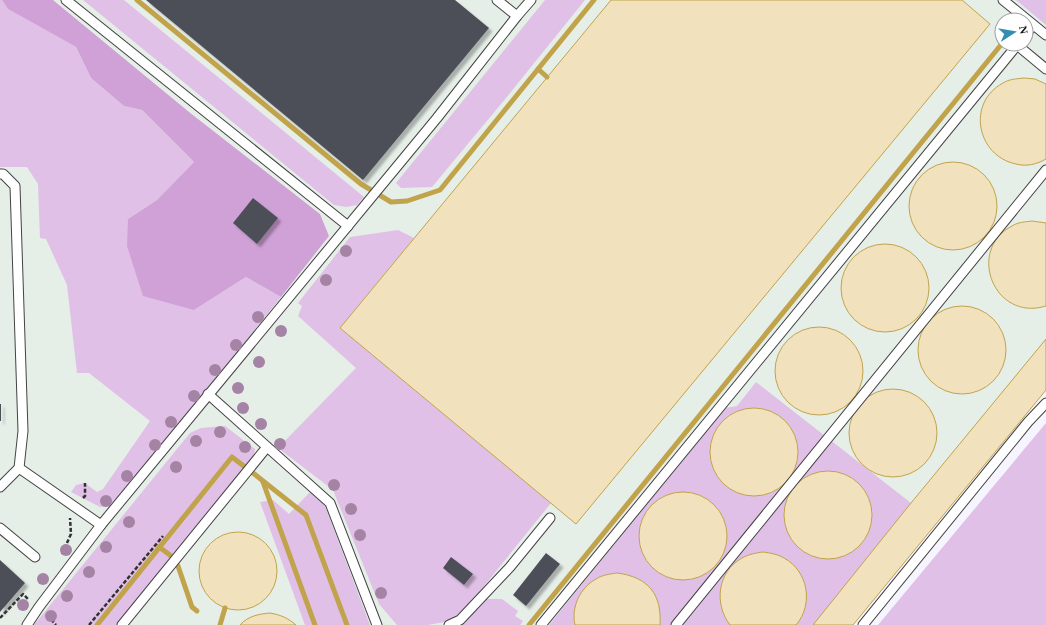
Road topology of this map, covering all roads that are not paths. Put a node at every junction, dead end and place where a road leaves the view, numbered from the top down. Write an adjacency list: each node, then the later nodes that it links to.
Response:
1 (66, 0): 14 (lane)
2 (497, 0): 6 (lane)
3 (531, 0): 6 (lane)
4 (1002, 0): 5 (lane)
5 (1017, 12)
6 (517, 16): 14 (lane)
7 (1034, 26): 8 (lane)
8 (1046, 35)
9 (1011, 52): 28 (lane)
10 (1027, 52): 11 (lane)
11 (1046, 69)
12 (1046, 170): 29 (lane)
13 (0, 174): 18 (lane)
14 (348, 226): 15 (lane)
15 (208, 394): 17 (lane); 21 (lane)
16 (1046, 403): 30 (lane)
17 (267, 447): 25 (lane); 26 (lane)
18 (19, 468): 19 (lane); 21 (lane)
19 (0, 487)
20 (550, 518): 27 (lane)
21 (101, 525): 24 (lane)
22 (0, 528): 23 (lane)
23 (35, 557)
24 (27, 625)
25 (122, 625)
26 (377, 625)
27 (449, 625)
28 (542, 625)
29 (676, 625)
30 (863, 625)

